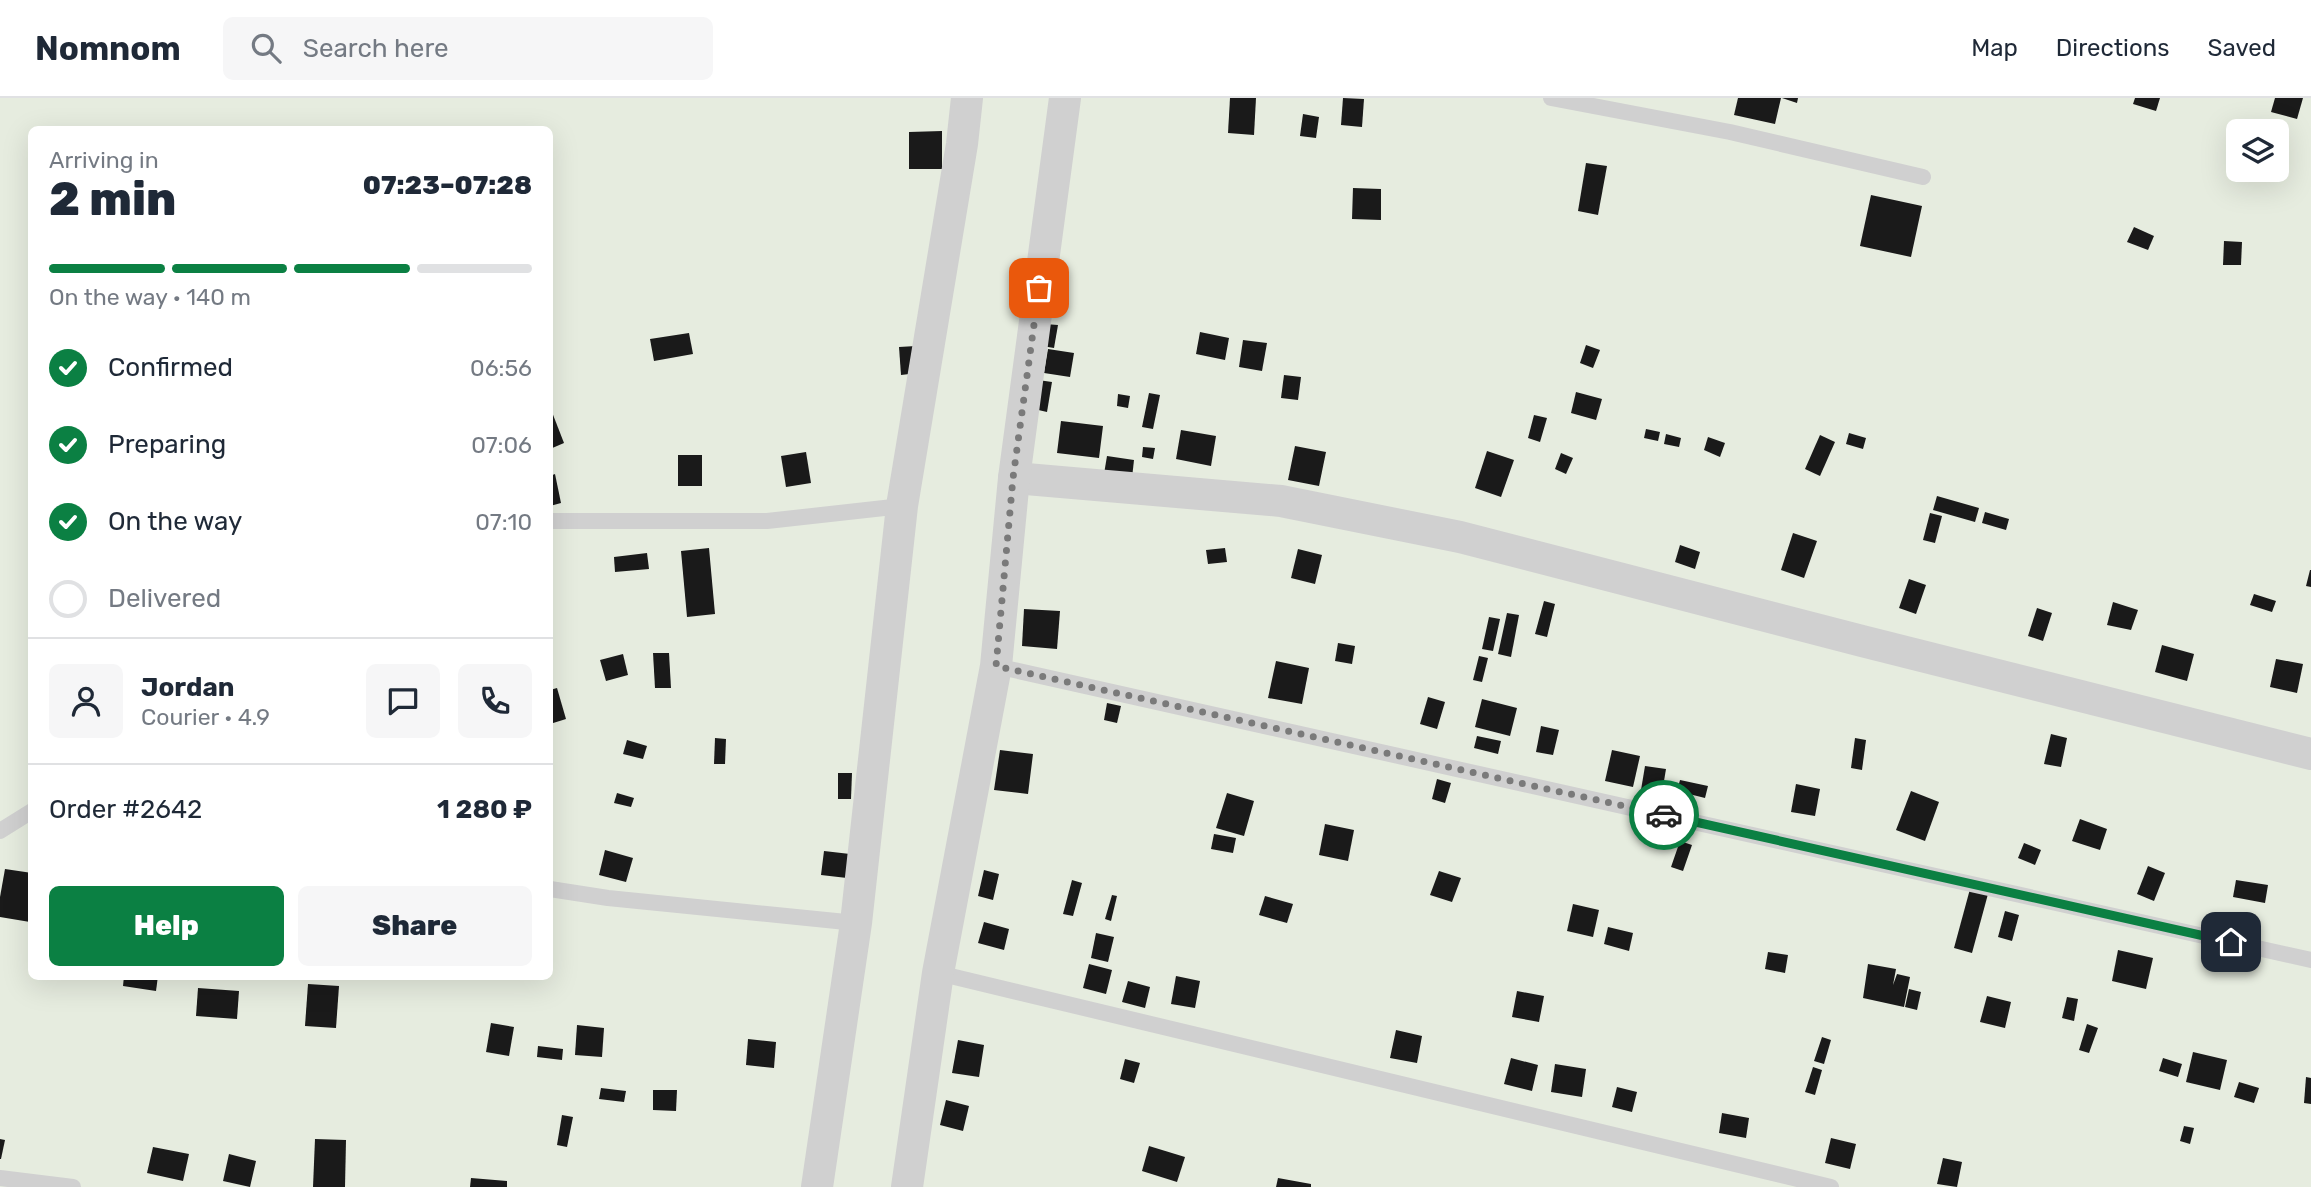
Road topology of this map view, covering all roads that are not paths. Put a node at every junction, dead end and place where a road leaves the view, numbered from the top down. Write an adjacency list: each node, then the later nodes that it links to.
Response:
1 (967, 98): 6 (street)
2 (1065, 98): 5 (street)
3 (1551, 98): 4 (lane)
4 (1923, 177)
5 (1013, 478): 8 (street); 9 (street)
6 (902, 506): 7 (lane); 13 (street)
7 (553, 521)
8 (996, 666): 14 (lane); 15 (street)
9 (2311, 754)
10 (28, 814): 11 (lane)
11 (0, 831)
12 (553, 889): 13 (lane)
13 (856, 923): 18 (street)
14 (2311, 960)
15 (938, 974): 19 (street); 20 (lane)
16 (0, 1178): 17 (lane)
17 (73, 1187)
18 (817, 1187)
19 (907, 1187)
20 (1830, 1187)

